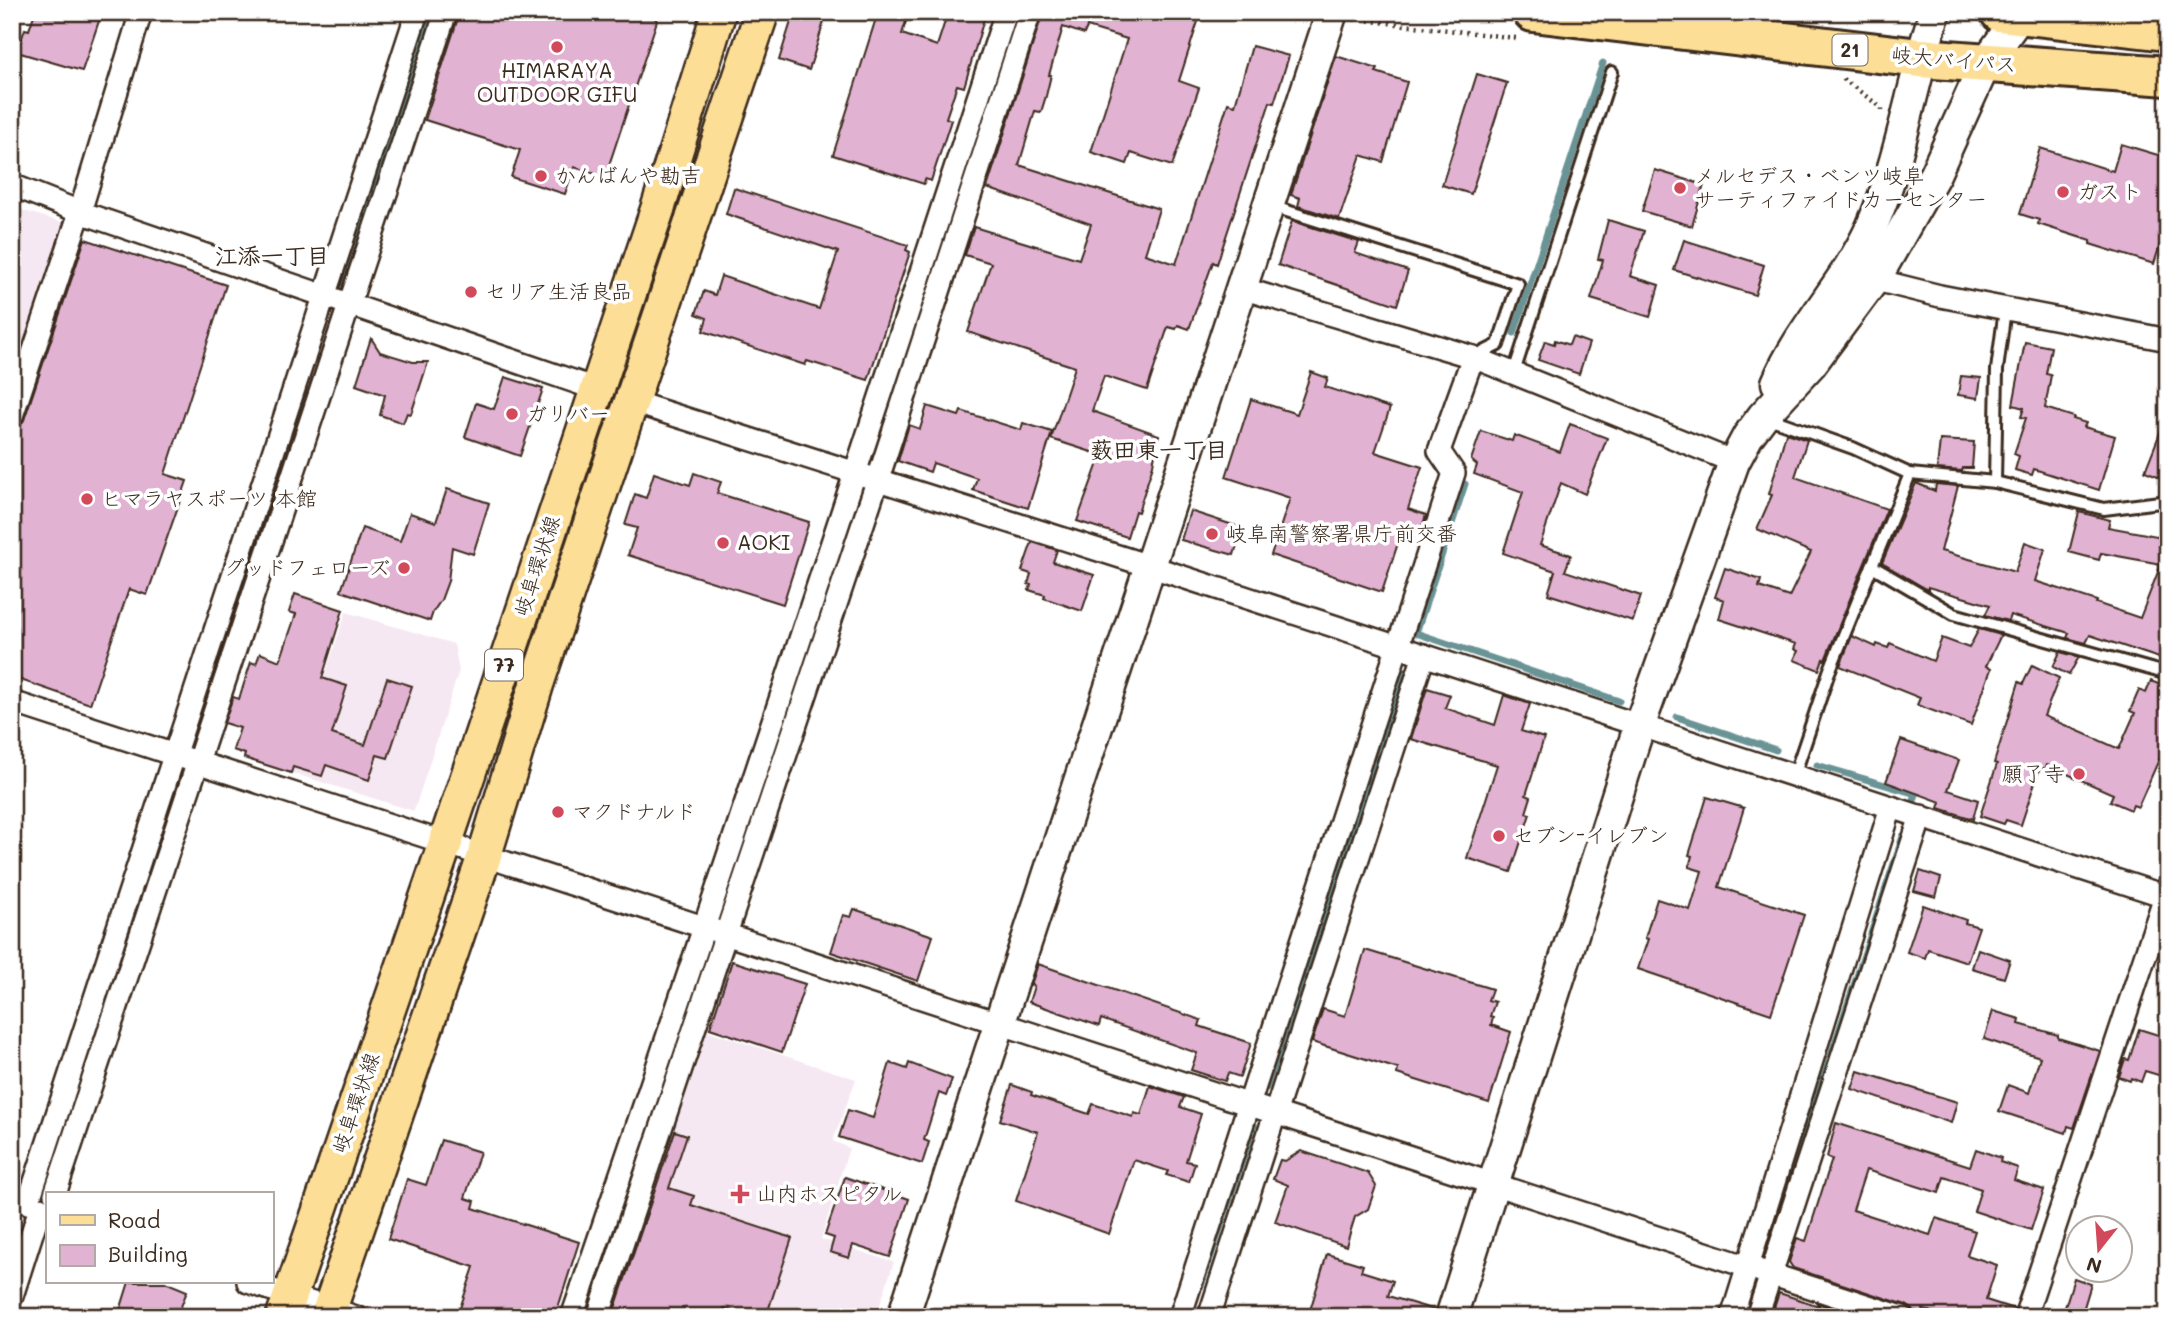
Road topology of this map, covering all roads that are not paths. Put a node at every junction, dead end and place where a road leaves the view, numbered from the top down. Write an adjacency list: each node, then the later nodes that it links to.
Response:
1 (141, 12): 19 (street)
2 (417, 12): 22 (street)
3 (446, 12): 23 (street)
4 (719, 12): 28 (main road, 岐阜環状線 / 77)
5 (762, 12): 29 (main road, 岐阜環状線 / 77)
6 (1006, 12): 33 (street)
7 (1030, 12): 35 (street)
8 (1935, 12): 13 (street)
9 (2014, 13): 12 (highway); 14 (street)
10 (1331, 14): 18 (street)
11 (1528, 25): 13 (highway, 岐大バイパス / 21)
12 (2168, 31)
13 (1920, 58): 14 (highway, 岐大バイパス / 21); 31 (street)
14 (1984, 64): 16 (highway, 岐大バイパス / 21); 20 (street)
15 (1612, 72): 27 (lane)
16 (2168, 76)
17 (12, 185): 19 (street)
18 (1268, 205): 21 (street); 26 (lane)
19 (80, 212): 22 (street); 30 (street)
20 (1878, 274): 24 (street); 31 (street)
21 (1241, 288): 26 (street); 38 (street)
22 (324, 296): 23 (street); 45 (street)
23 (349, 304): 28 (street); 46 (street)
24 (2005, 309): 25 (street); 36 (lane)
25 (2168, 340)
26 (1473, 357): 27 (street); 40 (street)
27 (1514, 372): 32 (street)
28 (596, 389): 50 (main road, 岐阜環状線 / 77)
29 (633, 402): 33 (street); 51 (main road, 岐阜環状線 / 77)
30 (12, 416)
31 (1763, 416): 32 (street); 34 (lane)
32 (1734, 462): 44 (street)
33 (857, 472): 35 (street); 53 (street)
34 (1910, 474): 36 (lane); 39 (lane)
35 (879, 480): 38 (street); 54 (street)
36 (1995, 482): 37 (lane)
37 (2168, 501)
38 (1149, 566): 40 (street); 55 (street)
39 (1872, 566): 42 (lane); 47 (lane)
40 (1398, 647): 41 (street); 56 (street)
41 (1424, 655): 44 (street); 57 (street)
42 (2168, 674)
43 (12, 702): 45 (street)
44 (1639, 727): 47 (street); 58 (street)
45 (174, 755): 46 (street); 59 (street)
46 (198, 763): 50 (street); 59 (street)
47 (1794, 776): 48 (street)
48 (1891, 807): 49 (street); 60 (street)
49 (1922, 816): 52 (street); 61 (street)
50 (445, 844): 51 (street); 64 (main road, 岐阜環状線 / 77)
51 (484, 857): 53 (street); 65 (main road, 岐阜環状線 / 77)
52 (2167, 893): 75 (street)
53 (705, 928): 54 (street); 66 (street)
54 (728, 936): 55 (street); 67 (street)
55 (1000, 1023): 56 (street); 68 (street)
56 (1250, 1104): 57 (street); 69 (street)
57 (1275, 1113): 58 (street); 70 (street)
58 (1495, 1184): 60 (street); 71 (street)
59 (36, 1202): 63 (street)
60 (1748, 1267): 61 (street); 72 (street)
61 (1771, 1274): 73 (street); 74 (street)
62 (251, 1284): 64 (street)
63 (12, 1296)
64 (286, 1307): 65 (street)
65 (338, 1314)
66 (572, 1317)
67 (598, 1317)
68 (903, 1317)
69 (1180, 1317)
70 (1209, 1317)
71 (1451, 1317)
72 (1732, 1317)
73 (1757, 1317)
74 (1902, 1317)
75 (2025, 1317)

